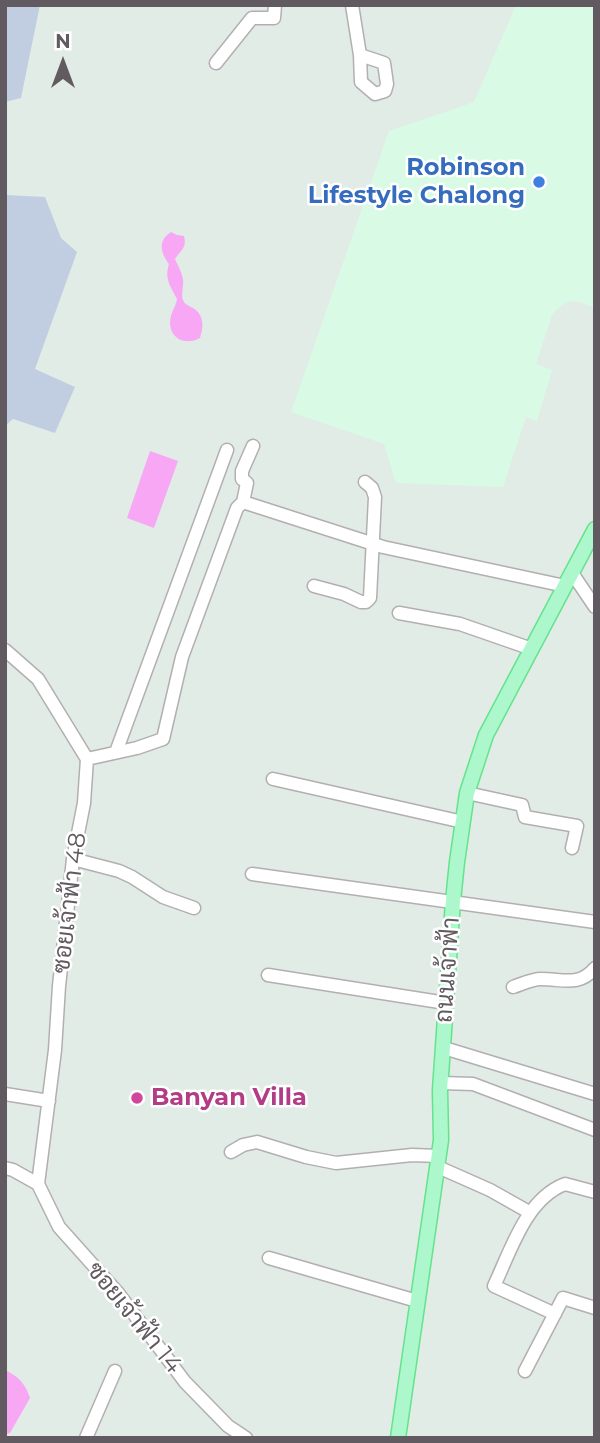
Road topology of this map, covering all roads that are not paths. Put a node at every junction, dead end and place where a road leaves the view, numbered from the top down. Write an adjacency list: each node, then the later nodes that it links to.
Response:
1 (275, 5): 4 (street)
2 (352, 5): 3 (street)
3 (360, 55)
4 (216, 63)
5 (253, 446): 8 (street)
6 (226, 450): 17 (street)
7 (365, 482): 10 (street)
8 (243, 502): 10 (street); 17 (street)
9 (595, 529): 11 (main road, ถนนเจ้าฟ้า)
10 (373, 544): 11 (street); 12 (street)
11 (568, 580): 13 (street); 16 (main road, ถนนเจ้าฟ้า)
12 (314, 586)
13 (595, 607)
14 (399, 613): 16 (street)
15 (5, 649): 18 (street)
16 (531, 649): 20 (main road, ถนนเจ้าฟ้า)
17 (116, 752): 18 (street)
18 (87, 759): 23 (street, ซอยเจ้าฟ้า 48)
19 (273, 779): 21 (street)
20 (467, 793): 21 (main road, ถนนเจ้าฟ้า); 22 (street)
21 (463, 822): 25 (main road, ถนนเจ้าฟ้า)
22 (572, 848)
23 (72, 859): 26 (street); 36 (street, ซอยเจ้าฟ้า 48)
24 (252, 874): 25 (street)
25 (453, 901): 27 (street); 31 (main road, ถนนเจ้าฟ้า)
26 (194, 908)
27 (595, 922)
28 (595, 968): 30 (street)
29 (268, 975): 31 (street)
30 (513, 986)
31 (446, 1003): 32 (main road, ถนนเจ้าฟ้า)
32 (444, 1048): 33 (main road, ถนนเจ้าฟ้า); 35 (street)
33 (441, 1083): 37 (street); 39 (main road, ถนนเจ้าฟ้า)
34 (5, 1094): 36 (street)
35 (595, 1094)
36 (49, 1101): 41 (street, ซอยเจ้าฟ้า 48)
37 (595, 1130)
38 (231, 1152): 39 (street)
39 (438, 1162): 43 (street); 45 (main road, ถนนเจ้าฟ้า)
40 (5, 1168): 41 (street)
41 (38, 1184): 50 (street, ซอยเจ้าฟ้า 14)
42 (595, 1192): 43 (street)
43 (529, 1212): 47 (street)
44 (269, 1258): 45 (street)
45 (417, 1301): 53 (main road, ถนนเจ้าฟ้า)
46 (595, 1308): 47 (street)
47 (555, 1314): 49 (street)
48 (115, 1371): 51 (street)
49 (524, 1371)
50 (226, 1432): 52 (street, ซอยเจ้าฟ้า 14)
51 (86, 1438)
52 (246, 1438)
53 (398, 1438)

